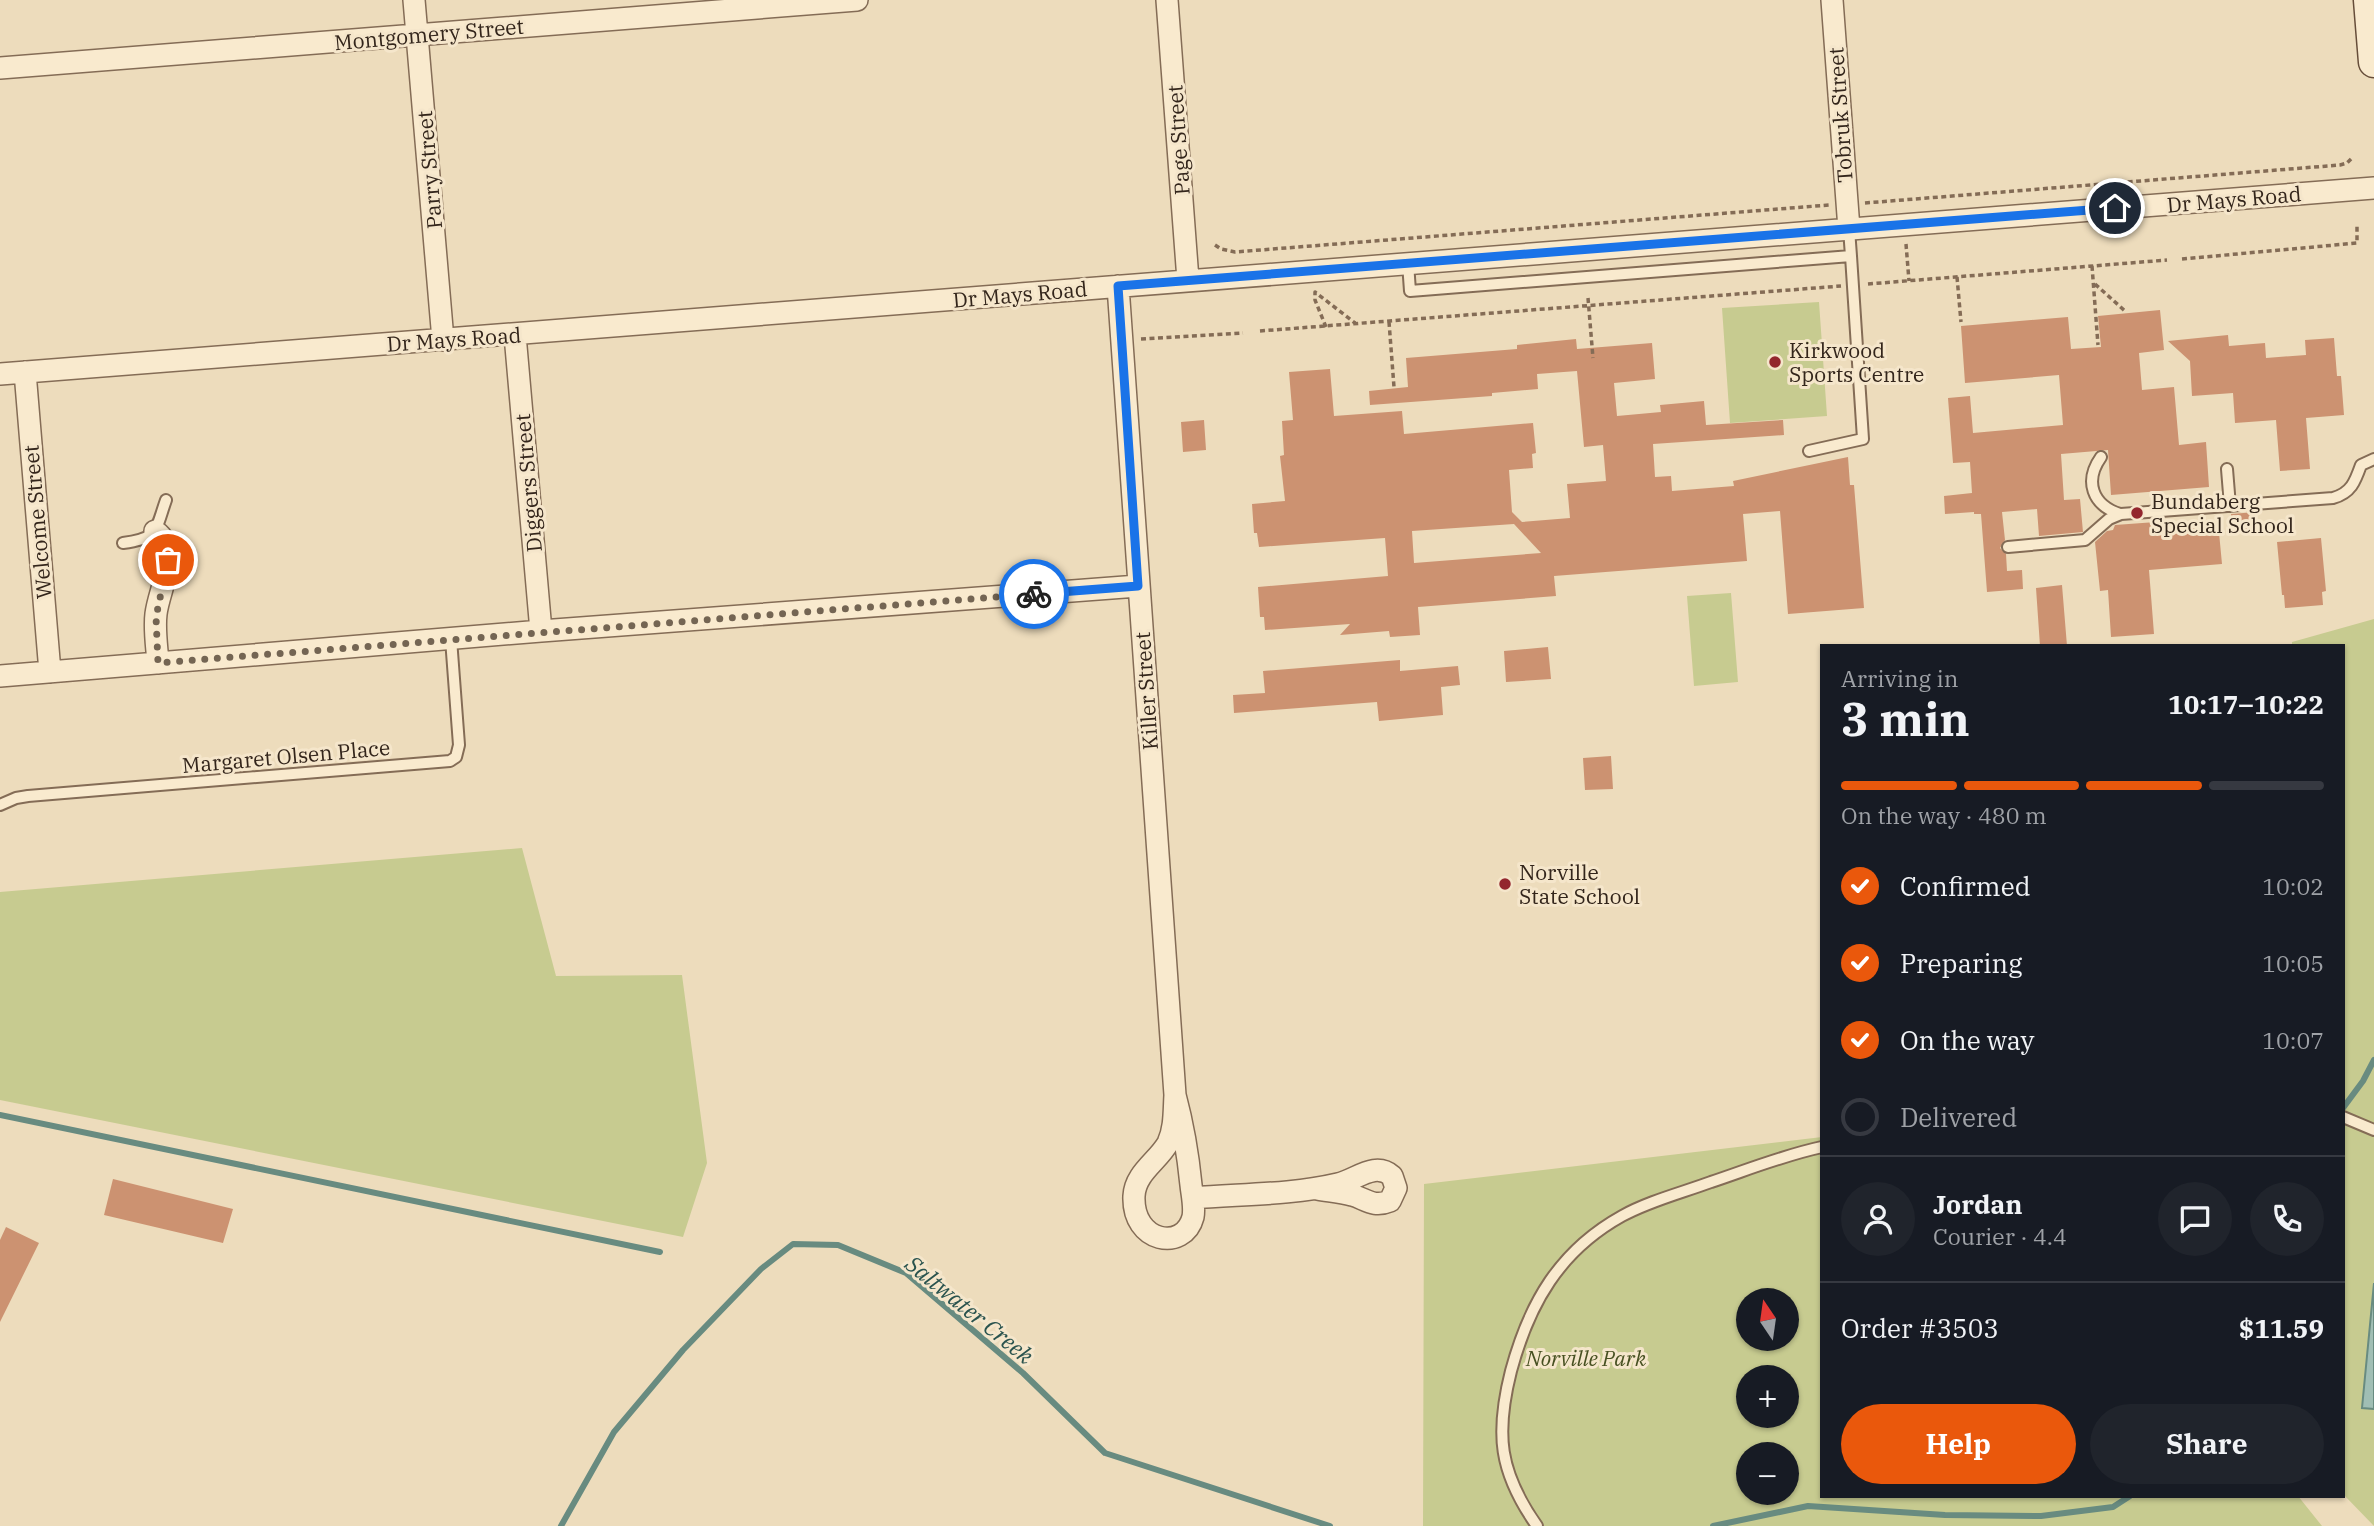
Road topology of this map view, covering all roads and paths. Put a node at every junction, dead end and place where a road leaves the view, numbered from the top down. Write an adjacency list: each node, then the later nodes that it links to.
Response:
1 (414, 0): 6 (street, Parry Street)
2 (857, 0): 6 (street, Montgomery Street)
3 (1167, 0): 24 (street, Page Street)
4 (1832, 0): 11 (street, Tobruk Street)
5 (2369, 0): 7 (street)
6 (417, 34): 8 (street, Montgomery Street); 40 (street, Parry Street)
7 (2374, 50)
8 (0, 68)
9 (2353, 158): 11 (path)
10 (2374, 188): 13 (street, Dr Mays Road)
11 (1847, 204): 13 (street, Tobruk Street); 16 (path)
12 (2357, 224): 19 (path)
13 (1849, 229): 18 (lane); 21 (street, Dr Mays Road)
14 (1906, 242): 25 (path)
15 (1215, 245): 16 (path)
16 (1311, 246): 17 (path)
17 (1312, 252)
18 (1851, 256): 21 (lane); 47 (lane)
19 (2182, 259)
20 (2167, 260): 22 (path)
21 (1408, 263): 24 (street, Dr Mays Road)
22 (2092, 266): 23 (path); 26 (path)
23 (1957, 276): 25 (path); 34 (path)
24 (1188, 280): 28 (street, Dr Mays Road)
25 (1909, 281): 27 (path)
26 (2093, 282): 32 (path); 42 (path)
27 (1859, 284)
28 (1118, 286): 39 (street, Dr Mays Road); 57 (street, Killer Street)
29 (1843, 286): 31 (path)
30 (1588, 299): 31 (path)
31 (1589, 306): 33 (path); 43 (path)
32 (2124, 311)
33 (1389, 322): 35 (path); 46 (path)
34 (1961, 322)
35 (1356, 324): 36 (path); 36 (path)
36 (1326, 327): 37 (path)
37 (1260, 331)
38 (1243, 333): 41 (path)
39 (515, 335): 40 (street, Dr Mays Road); 58 (street, Diggers Street)
40 (443, 340): 44 (street, Dr Mays Road)
41 (1132, 340)
42 (2098, 345)
43 (1593, 358)
44 (25, 372): 45 (street, Dr Mays Road); 61 (street, Welcome Street)
45 (0, 374)
46 (1394, 387)
47 (1809, 451)
48 (2101, 457): 53 (lane)
49 (2374, 459): 52 (lane)
50 (2227, 469): 52 (lane)
51 (166, 500): 54 (lane)
52 (2230, 506): 53 (lane)
53 (2121, 514): 56 (lane)
54 (155, 531): 55 (lane); 60 (street)
55 (123, 543)
56 (2008, 547)
57 (1138, 586): 58 (street); 64 (street, Killer Street)
58 (541, 631): 59 (street)
59 (451, 639): 60 (street); 63 (lane, Margaret Olsen Place)
60 (158, 663): 61 (street)
61 (50, 672): 62 (street)
62 (0, 676)
63 (0, 805)
64 (1175, 1095): 69 (street); 69 (street)
65 (2346, 1118): 66 (lane)
66 (2374, 1129)
67 (1820, 1148): 70 (lane)
68 (1317, 1189): 69 (street)
69 (1193, 1198)
70 (1537, 1526)

